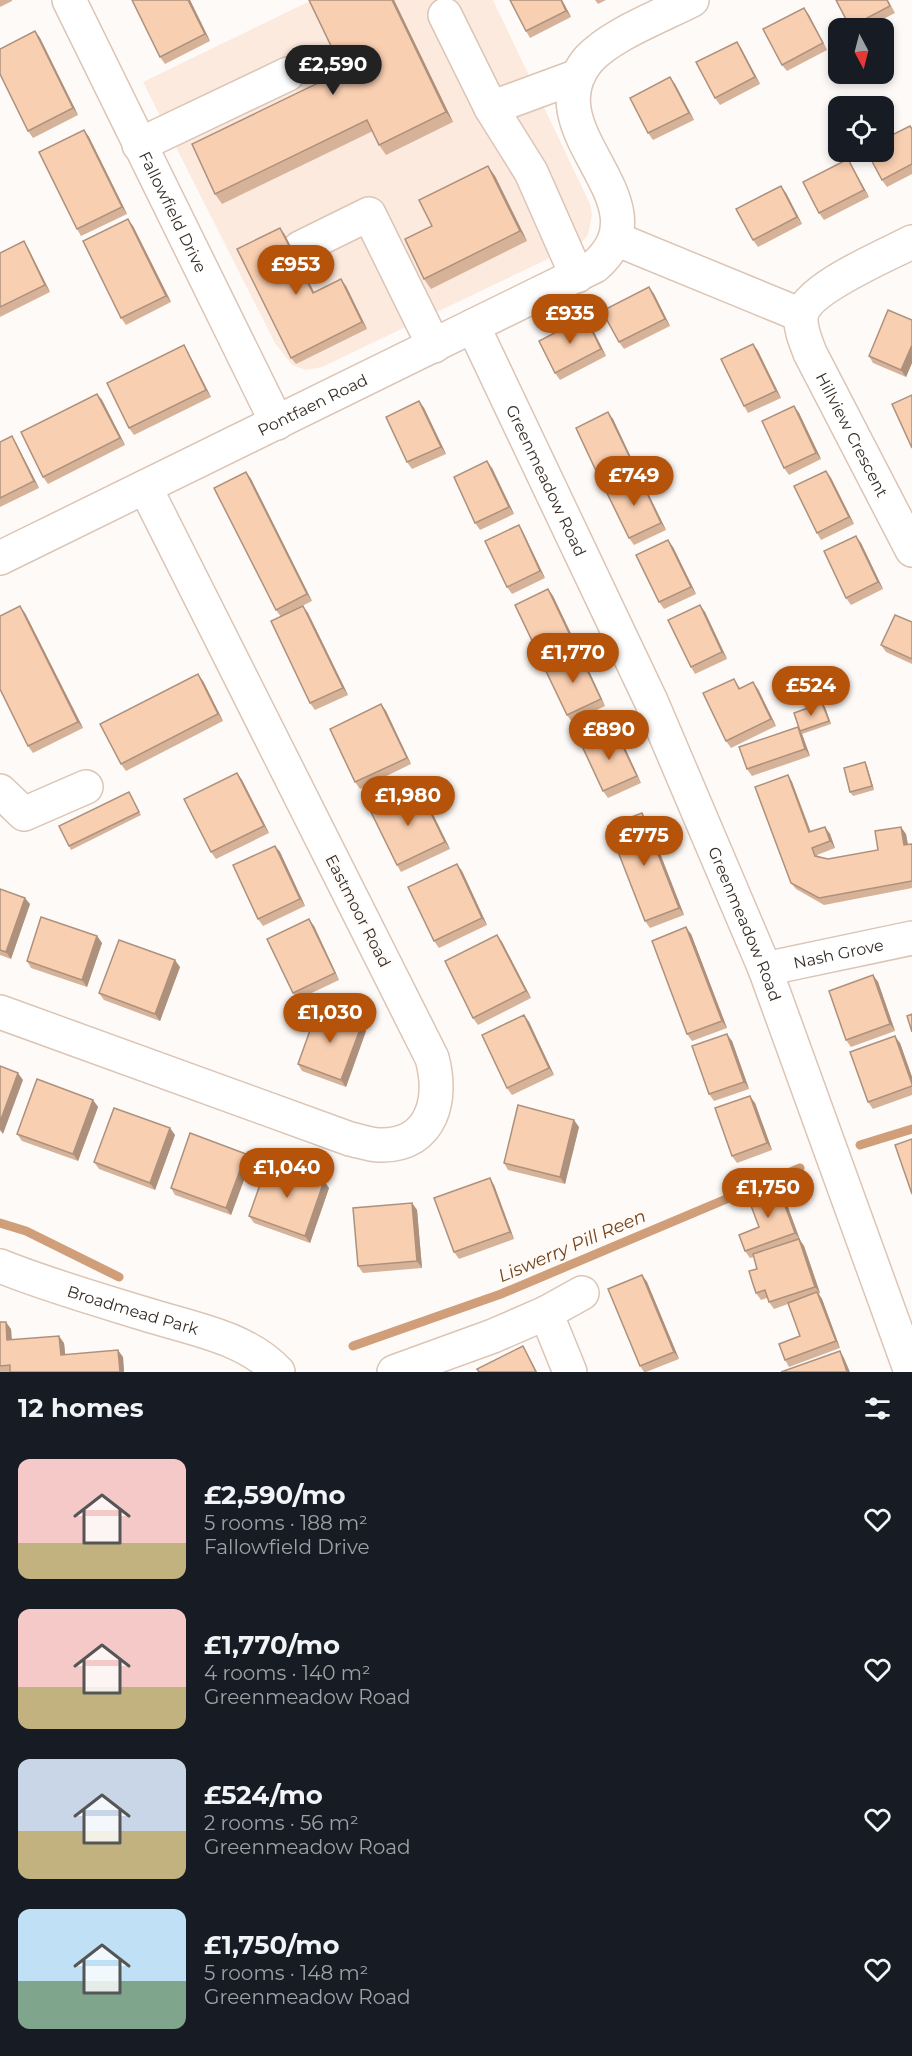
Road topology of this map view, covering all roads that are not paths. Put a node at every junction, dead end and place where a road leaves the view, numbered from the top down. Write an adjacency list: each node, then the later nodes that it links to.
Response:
1 (69, 0): 7 (street, Fallowfield Drive)
2 (692, 0): 5 (street)
3 (445, 15): 6 (street)
4 (288, 74): 7 (street)
5 (578, 76): 6 (street); 8 (street)
6 (491, 108): 11 (street)
7 (139, 145): 15 (street, Fallowfield Drive)
8 (616, 239): 11 (street, Pontfaen Road); 12 (street)
9 (912, 242): 12 (street)
10 (300, 248): 14 (street)
11 (577, 276): 13 (street, Pontfaen Road)
12 (801, 315): 17 (street, Hillview Crescent)
13 (473, 327): 14 (street, Pontfaen Road); 22 (street, Greenmeadow Road)
14 (434, 346): 15 (street, Pontfaen Road)
15 (277, 423): 16 (street, Pontfaen Road)
16 (145, 487): 18 (street, Pontfaen Road); 23 (street, Eastmoor Road)
17 (912, 550)
18 (0, 558)
19 (86, 787): 20 (street)
20 (0, 791)
21 (912, 938): 22 (street, Nash Grove)
22 (765, 969): 30 (street, Greenmeadow Road)
23 (0, 1012)
24 (0, 1266): 27 (street, Broadmead Park)
25 (582, 1293): 26 (street)
26 (546, 1313): 28 (street); 29 (street)
27 (272, 1365)
28 (394, 1372)
29 (570, 1372)
30 (911, 1372)

